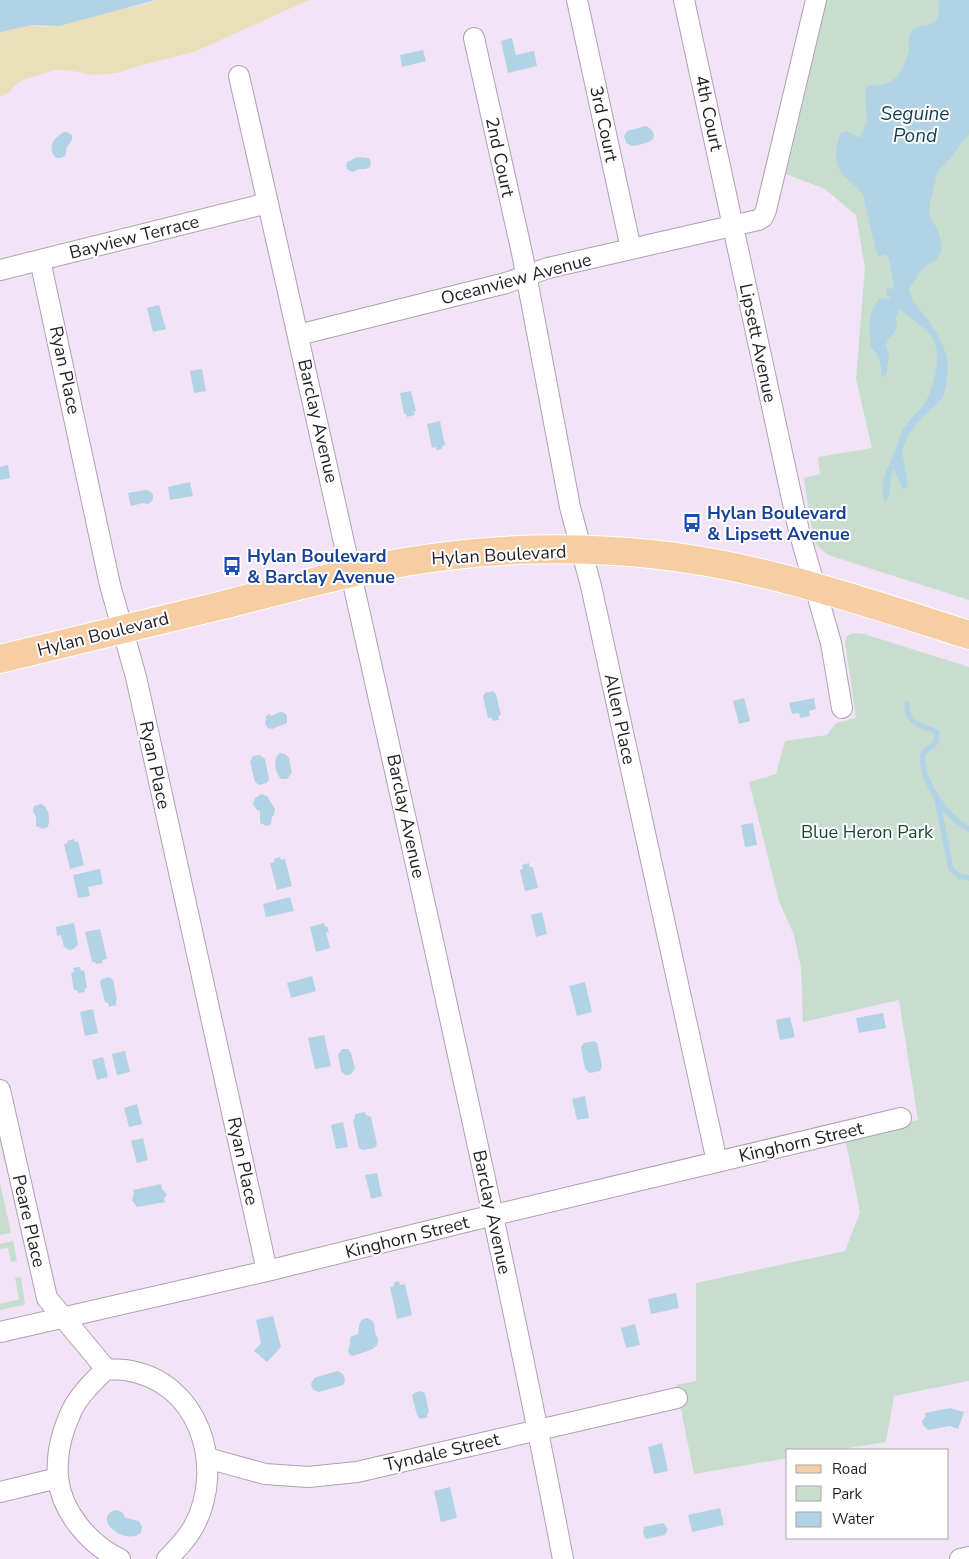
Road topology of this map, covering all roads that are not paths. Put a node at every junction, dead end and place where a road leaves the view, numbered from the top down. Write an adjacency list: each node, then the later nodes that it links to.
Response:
1 (577, 0): 8 (street, 3rd Court)
2 (684, 0): 7 (street, 4th Court)
3 (816, 0): 7 (street)
4 (474, 38): 11 (street, 2nd Court)
5 (239, 76): 6 (street, Barclay Avenue)
6 (268, 203): 9 (street, Bayview Terrace); 12 (street, Barclay Avenue)
7 (734, 226): 8 (street, Oceanview Avenue); 15 (street, Lipsett Avenue)
8 (631, 249): 11 (street, Oceanview Avenue)
9 (40, 260): 10 (street, Bayview Terrace); 16 (street, Ryan Place)
10 (0, 270)
11 (525, 276): 12 (street, Oceanview Avenue); 13 (street, Allen Place)
12 (298, 335): 14 (street, Barclay Avenue)
13 (581, 550): 14 (main road, Hylan Boulevard); 15 (main road, Hylan Boulevard); 22 (street, Allen Place)
14 (352, 573): 16 (main road, Hylan Boulevard); 23 (street, Barclay Avenue)
15 (815, 586): 17 (main road, Hylan Boulevard); 19 (street, Lipsett Avenue)
16 (123, 630): 18 (main road, Hylan Boulevard); 24 (street, Ryan Place)
17 (969, 635)
18 (0, 659)
19 (842, 708)
20 (0, 1090): 25 (street, Peare Place)
21 (901, 1118): 22 (street, Kinghorn Street)
22 (717, 1162): 23 (street, Kinghorn Street)
23 (493, 1215): 24 (street, Kinghorn Street); 29 (street, Barclay Avenue)
24 (267, 1271): 25 (street, Kinghorn Street)
25 (63, 1317): 26 (street, Kinghorn Street); 27 (street, Peare Place)
26 (0, 1332)
27 (106, 1369): 30 (street); 31 (street)
28 (677, 1398): 29 (street, Tyndale Street)
29 (538, 1429): 30 (street, Tyndale Street); 36 (street, Barclay Avenue)
30 (207, 1458): 35 (street)
31 (58, 1478): 32 (street); 34 (street)
32 (0, 1492)
33 (969, 1557): 37 (street)
34 (120, 1559)
35 (167, 1559)
36 (563, 1559)
37 (960, 1559)

